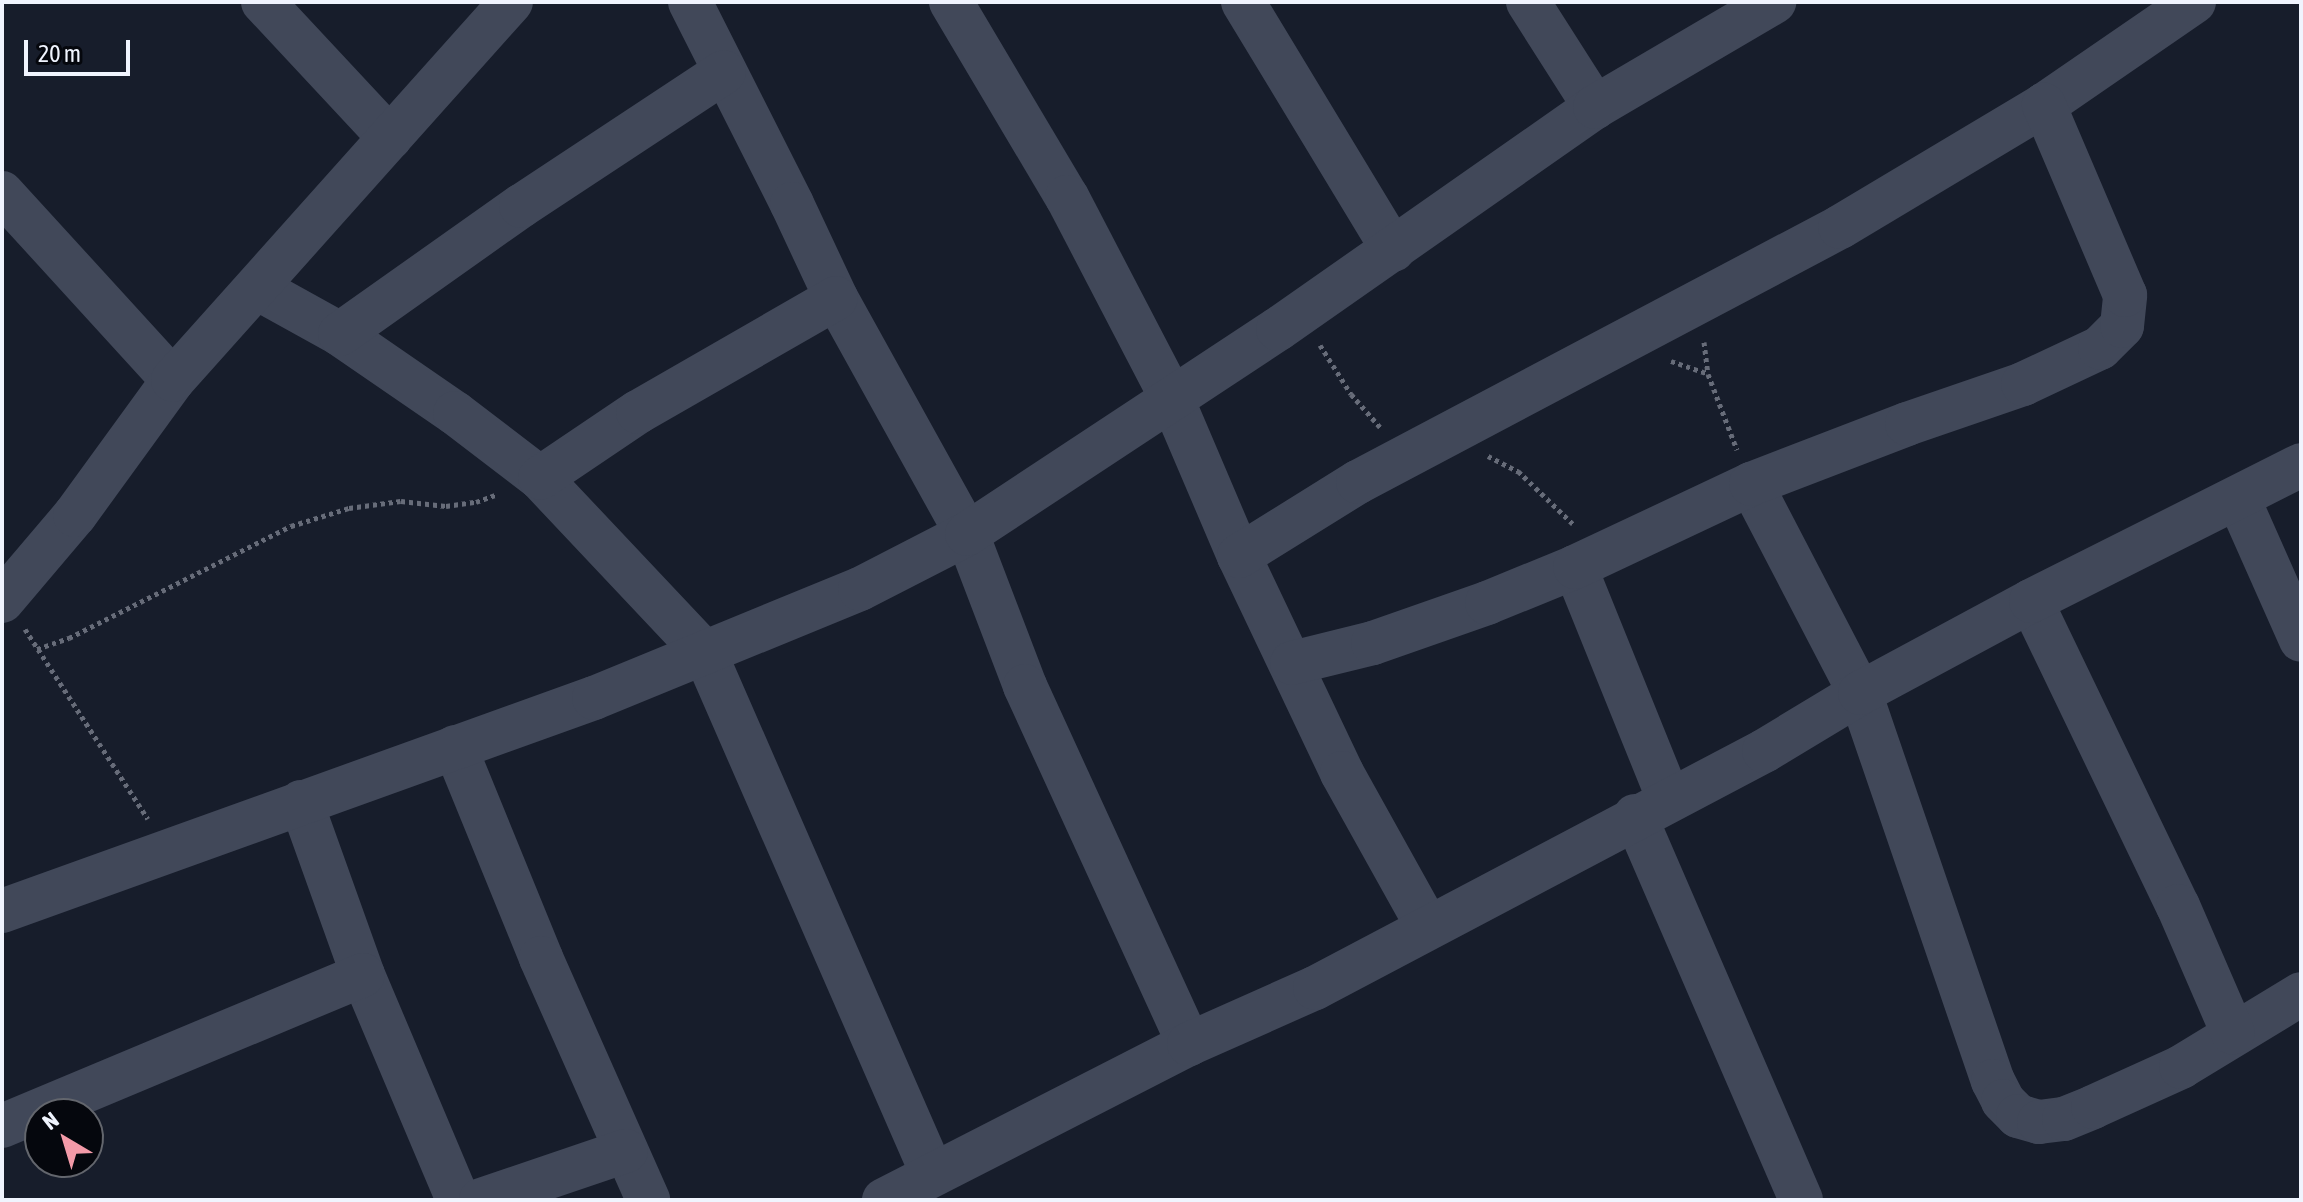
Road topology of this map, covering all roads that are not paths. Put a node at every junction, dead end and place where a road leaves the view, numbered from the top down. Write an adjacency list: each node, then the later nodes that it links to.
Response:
1 (263, 2): 12 (street)
2 (511, 2): 12 (street)
3 (690, 2): 9 (street)
4 (951, 2): 19 (street)
5 (1243, 2): 14 (street)
6 (1528, 2): 11 (street)
7 (1774, 2): 11 (street)
8 (2194, 2): 10 (street)
9 (724, 72): 16 (street); 17 (street)
10 (2044, 105): 22 (street); 25 (street)
11 (1595, 107): 14 (street)
12 (390, 138): 15 (street)
13 (2, 193): 18 (street)
14 (1393, 250): 19 (street)
15 (257, 288): 17 (street); 18 (street)
16 (836, 298): 21 (street); 24 (street)
17 (340, 334): 21 (street)
18 (173, 380): 27 (street)
19 (1172, 399): 24 (street); 25 (street)
20 (2301, 465): 23 (street)
21 (540, 478): 30 (street)
22 (1751, 484): 26 (street); 32 (street)
23 (2238, 498): 28 (street); 29 (street)
24 (967, 534): 30 (street); 41 (street)
25 (1239, 556): 31 (street)
26 (1575, 567): 31 (street); 35 (street)
27 (5, 598)
28 (2031, 601): 32 (street); 40 (street)
29 (2301, 640)
30 (705, 653): 33 (street); 44 (street)
31 (1292, 663): 37 (street)
32 (1860, 693): 35 (street); 40 (street)
33 (455, 747): 34 (street); 43 (street)
34 (301, 802): 36 (street); 38 (street)
35 (1652, 808): 37 (street); 49 (street)
36 (2, 911)
37 (1427, 926): 41 (street)
38 (363, 975): 42 (street); 45 (street)
39 (2301, 994): 40 (street)
40 (2233, 1033)
41 (1189, 1044): 44 (street)
42 (2, 1126)
43 (626, 1151): 46 (street); 47 (street)
44 (932, 1173): 48 (street)
45 (458, 1200)
46 (481, 1200)
47 (648, 1200)
48 (884, 1200)
49 (1801, 1200)

